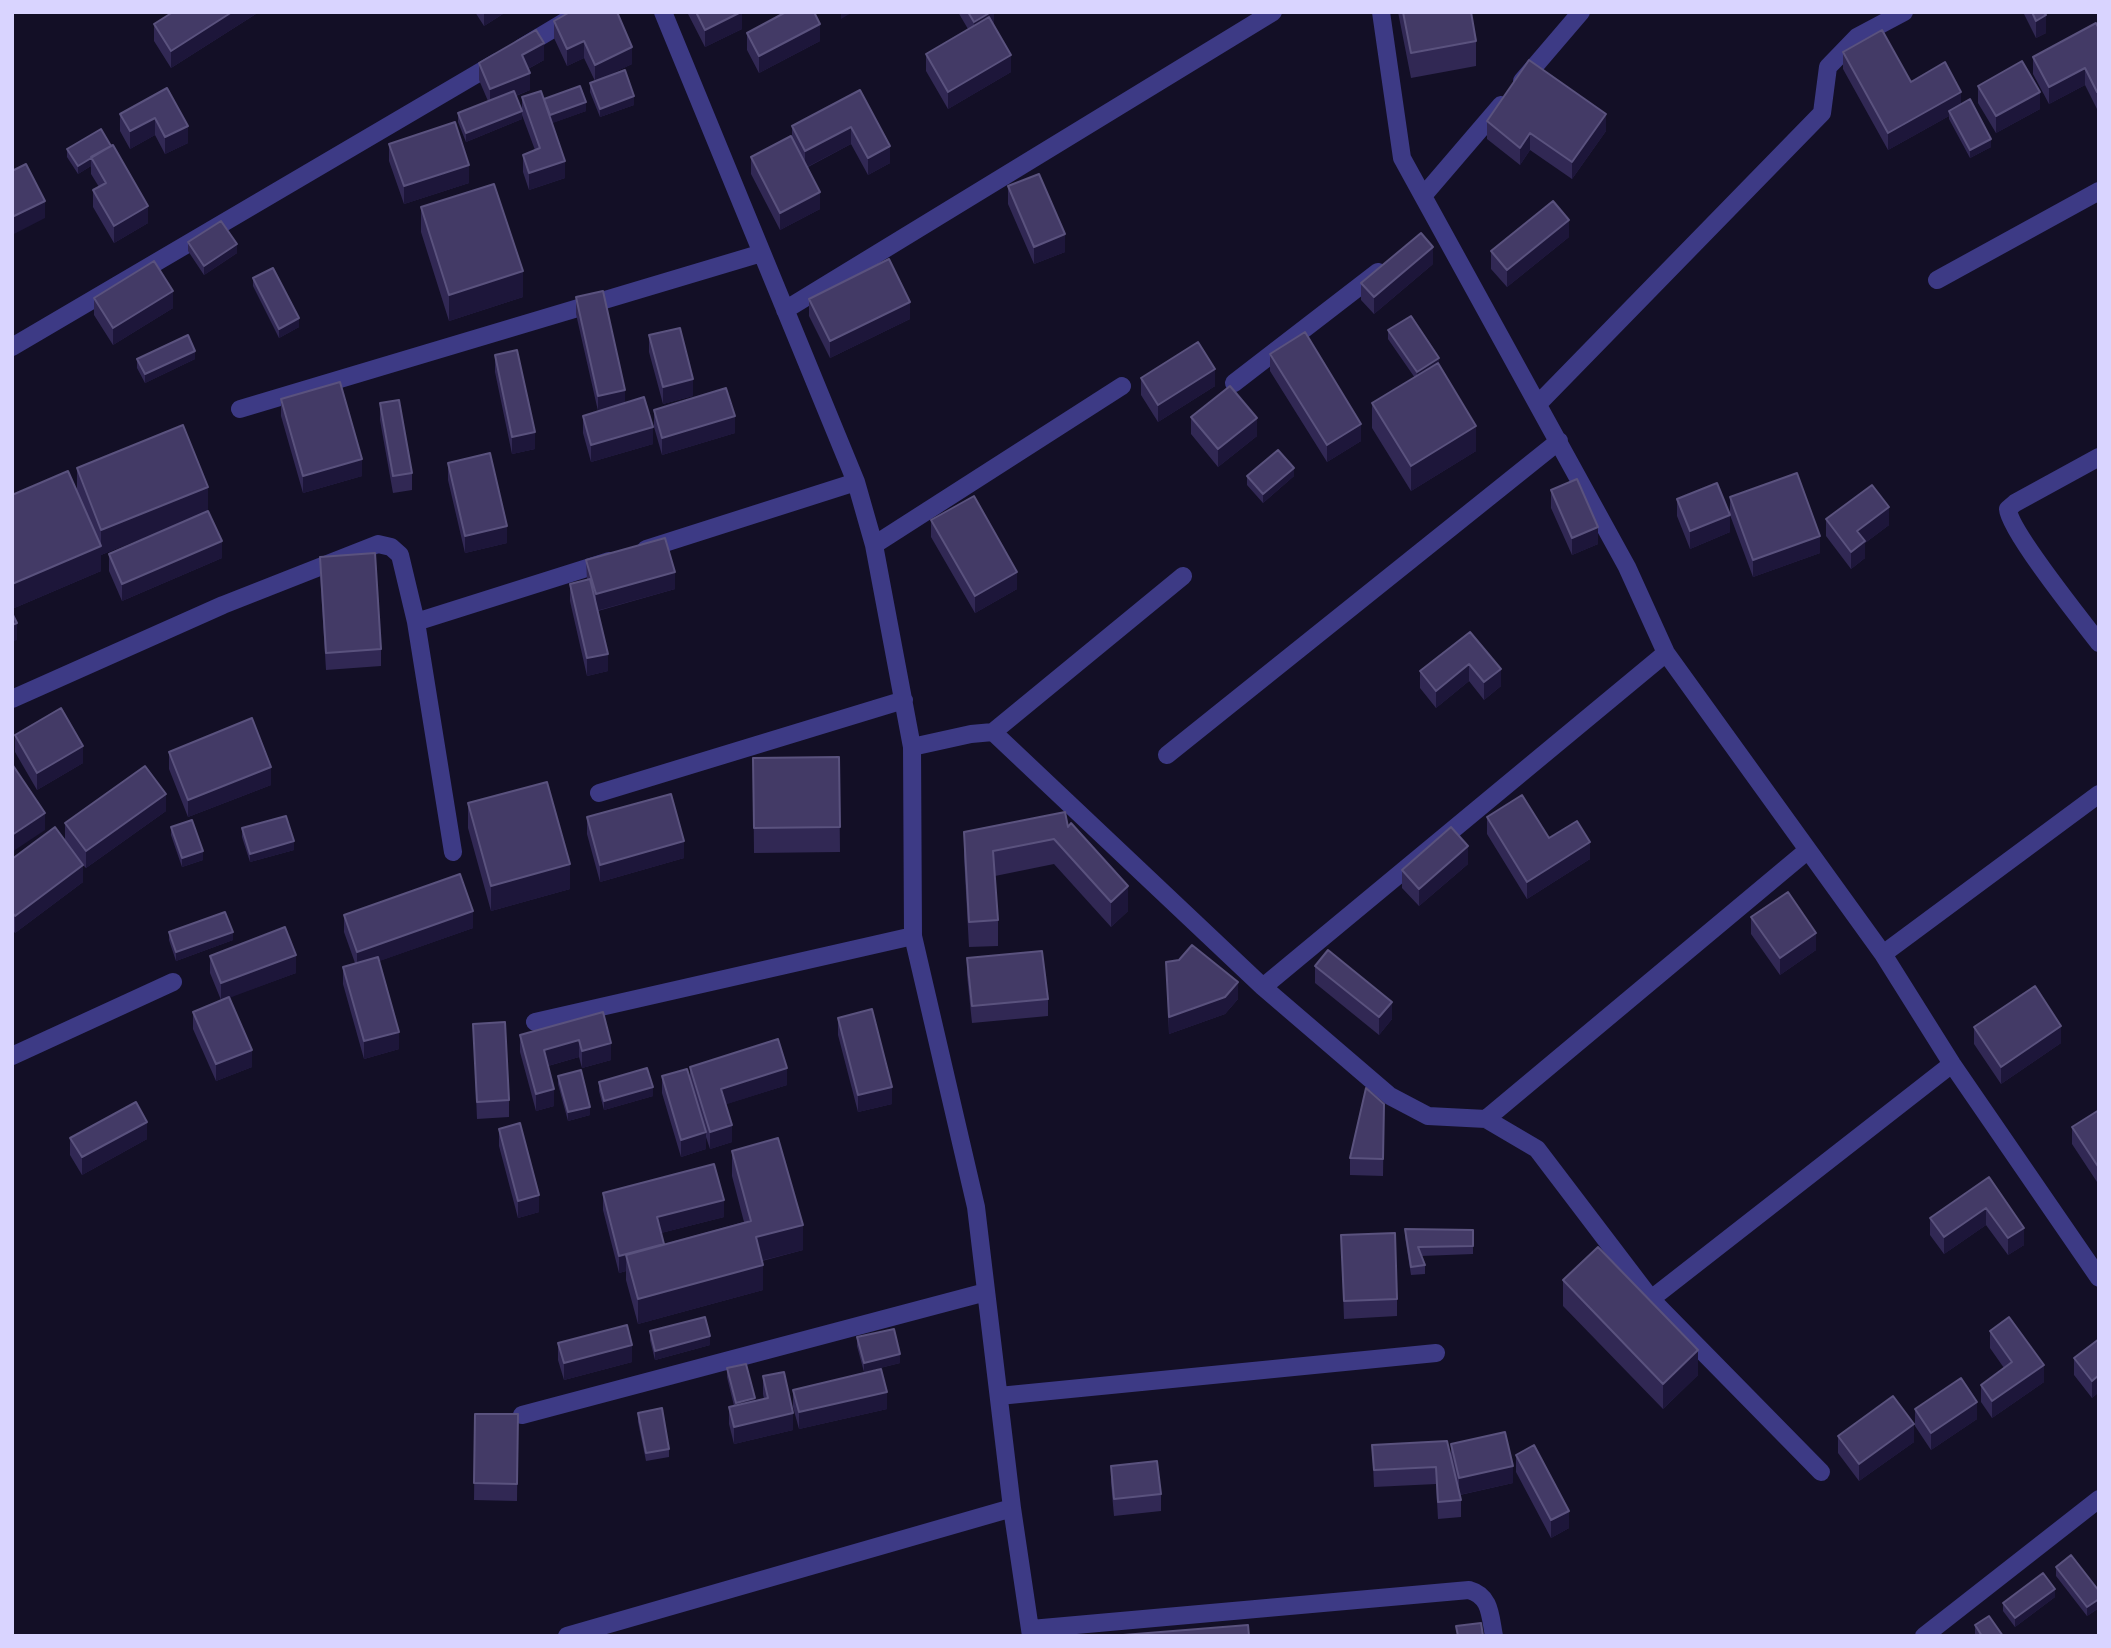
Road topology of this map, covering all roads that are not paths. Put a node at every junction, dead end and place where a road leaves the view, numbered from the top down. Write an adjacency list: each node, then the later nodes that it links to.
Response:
1 (582, 12): 13 (street)
2 (663, 12): 9 (street)
3 (1273, 12): 12 (street)
4 (1381, 12): 8 (street)
5 (1581, 12): 8 (street)
6 (1903, 12): 16 (street)
7 (2099, 191): 11 (street)
8 (1423, 196): 16 (street)
9 (762, 253): 12 (street); 17 (street)
10 (1396, 258): 14 (street)
11 (1937, 280)
12 (785, 310): 20 (street)
13 (12, 347)
14 (1234, 383)
15 (1122, 386): 21 (street)
16 (1538, 404): 18 (street)
17 (240, 409)
18 (1559, 441): 25 (street); 30 (street)
19 (2099, 457): 24 (street)
20 (856, 482): 21 (street); 23 (street)
21 (874, 545): 27 (street)
22 (1183, 576): 28 (street)
23 (416, 622): 26 (street); 34 (street)
24 (2099, 643)
25 (1666, 653): 33 (street); 38 (street)
26 (12, 699)
27 (904, 700): 29 (street); 31 (street)
28 (993, 732): 29 (street); 38 (street)
29 (912, 747): 35 (street)
30 (1167, 755)
31 (599, 793)
32 (2099, 794): 36 (street)
33 (1808, 849): 36 (street); 42 (street)
34 (453, 852)
35 (913, 936): 39 (street); 44 (street)
36 (1882, 954): 41 (street)
37 (173, 982): 40 (street)
38 (1263, 987): 42 (street)
39 (535, 1022)
40 (12, 1056)
41 (1952, 1065): 43 (street); 45 (street)
42 (1486, 1119): 45 (street)
43 (2099, 1278)
44 (986, 1292): 47 (street); 48 (street)
45 (1651, 1299): 49 (street)
46 (1436, 1353): 47 (street)
47 (999, 1396): 51 (street)
48 (522, 1415)
49 (1821, 1472)
50 (2099, 1499): 55 (street)
51 (1012, 1508): 52 (street); 53 (street)
52 (1031, 1632): 54 (street)
53 (567, 1636)
54 (1494, 1636)
55 (1924, 1636)

